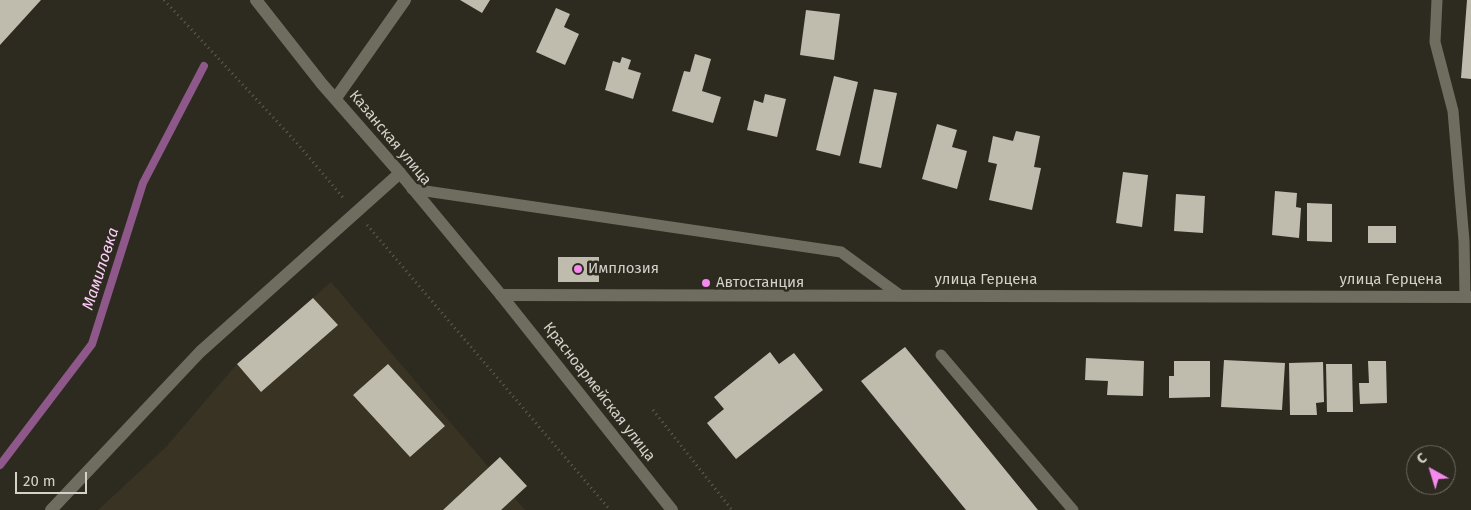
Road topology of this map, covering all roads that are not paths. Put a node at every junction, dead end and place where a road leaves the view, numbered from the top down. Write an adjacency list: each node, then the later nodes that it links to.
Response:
1 (256, 0): 4 (street, Казанская улица)
2 (404, 0): 4 (street)
3 (1437, 0): 9 (lane)
4 (336, 98): 5 (street, Казанская улица)
5 (400, 173): 6 (street, Казанская улица); 11 (street)
6 (412, 189): 7 (street, Казанская улица); 8 (lane)
7 (501, 295): 8 (street, улица Герцена); 12 (street, Красноармейская улица)
8 (901, 296): 9 (street, улица Герцена)
9 (1468, 297)
10 (941, 355): 13 (lane)
11 (52, 510)
12 (672, 510)
13 (1073, 510)

